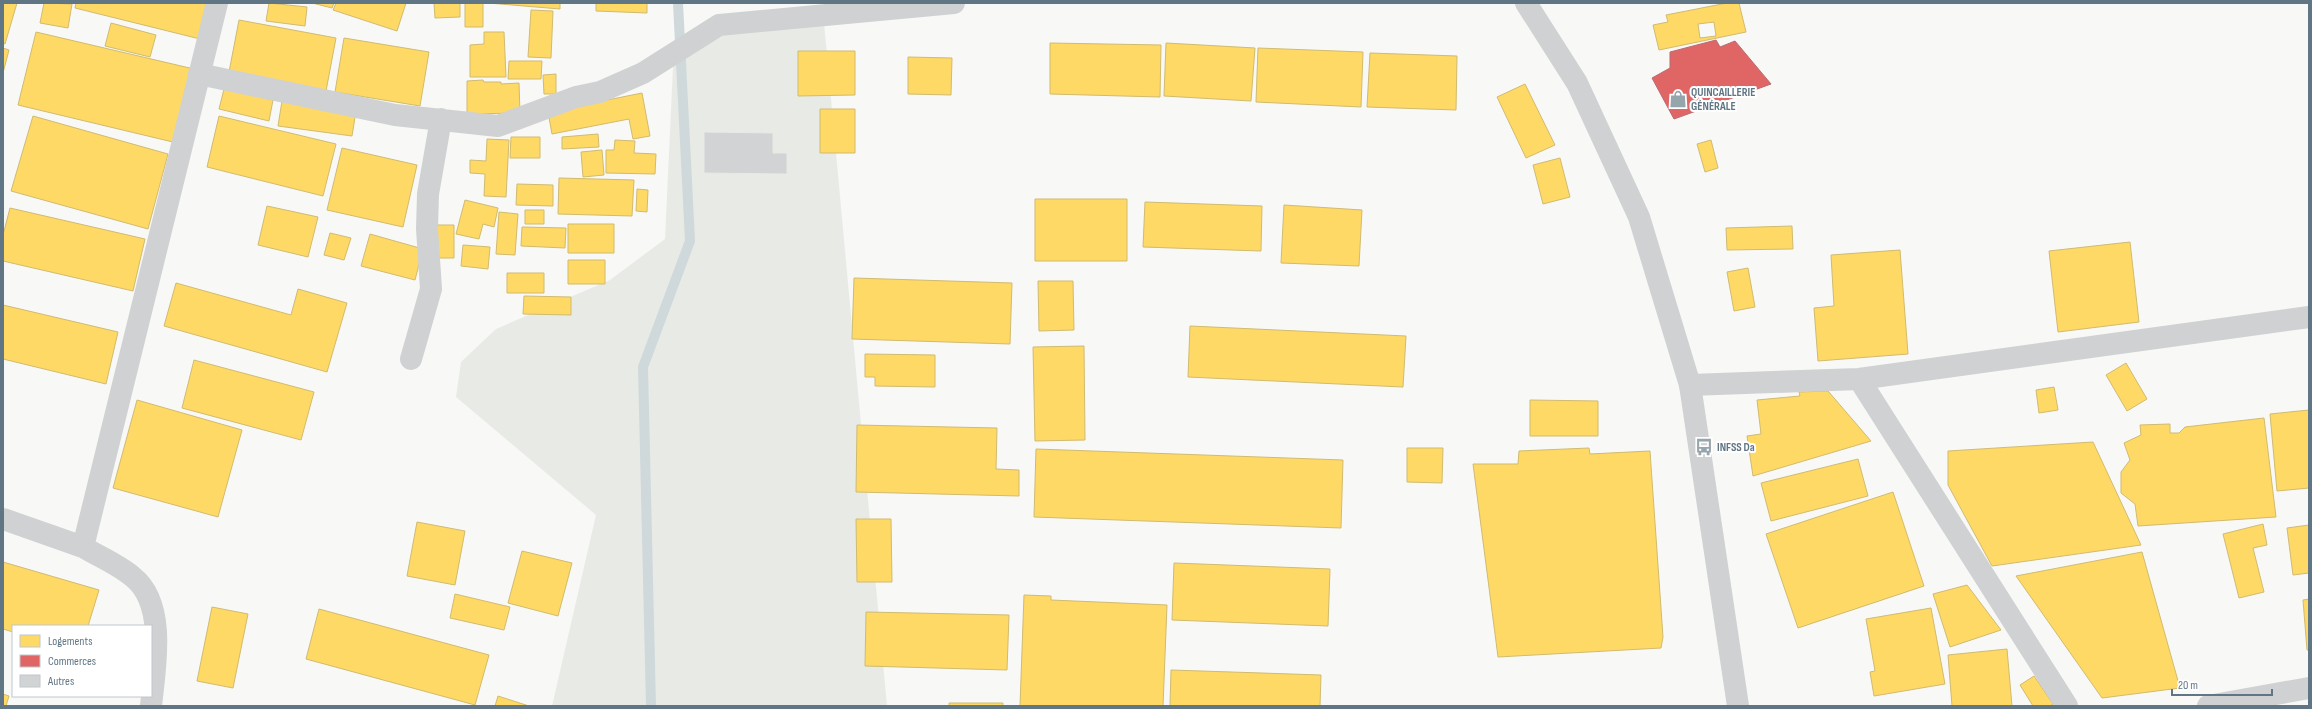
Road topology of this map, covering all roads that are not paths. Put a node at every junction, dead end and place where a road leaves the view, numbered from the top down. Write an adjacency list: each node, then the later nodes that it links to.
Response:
1 (217, 3): 4 (street)
2 (954, 3): 5 (street)
3 (1526, 3): 9 (street)
4 (199, 74): 5 (street); 11 (street)
5 (441, 119): 7 (street)
6 (2309, 317): 8 (street)
7 (411, 359)
8 (1859, 379): 9 (street); 16 (street)
9 (1690, 385): 15 (street)
10 (3, 519): 11 (street)
11 (83, 547): 13 (street)
12 (2309, 688): 14 (street)
13 (152, 696)
14 (2262, 702): 17 (street)
15 (1738, 706)
16 (2066, 706)
17 (2208, 706)

